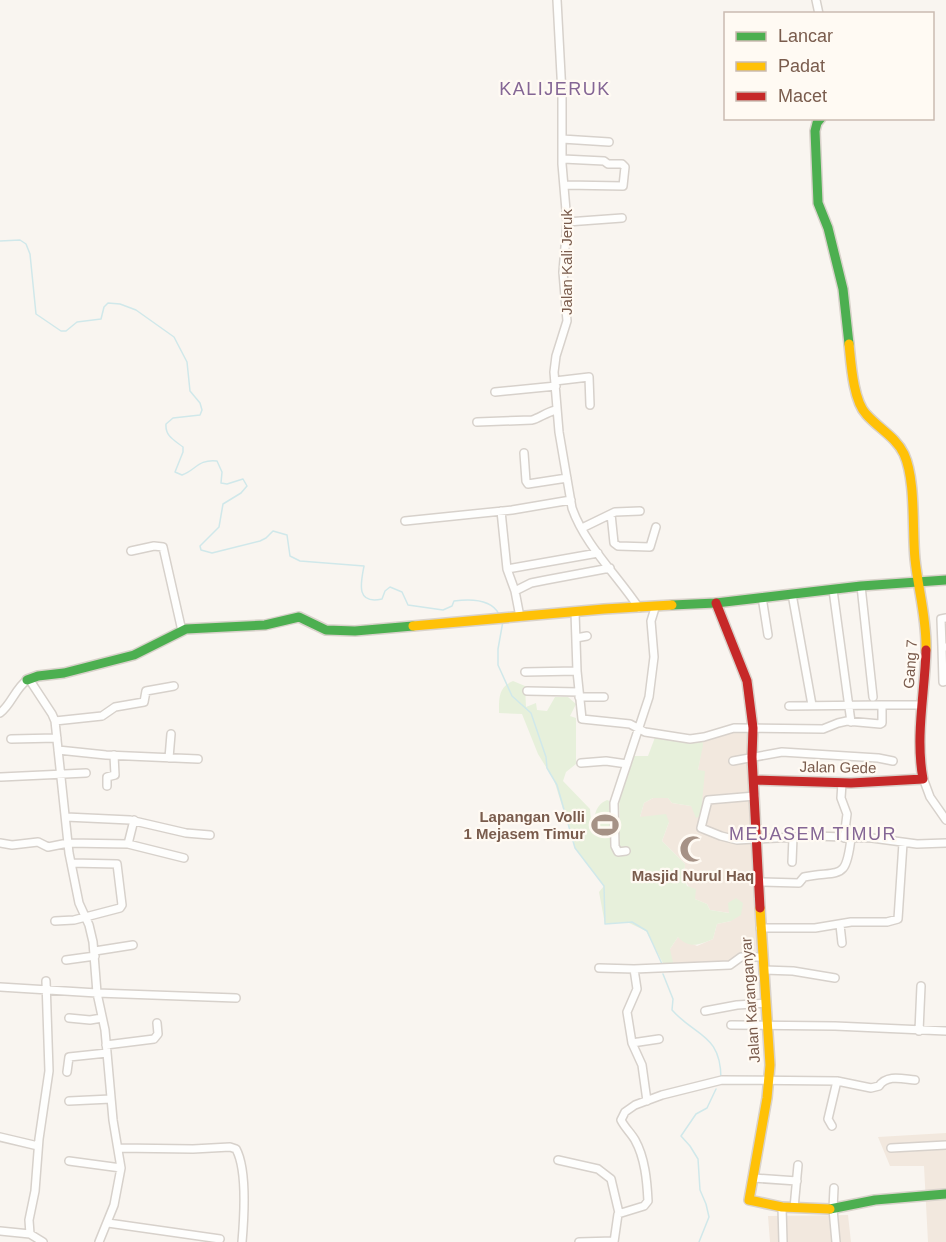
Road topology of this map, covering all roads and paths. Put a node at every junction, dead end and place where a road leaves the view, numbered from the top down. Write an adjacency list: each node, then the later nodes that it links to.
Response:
1 (557, 0): 3 (street, Jalan Kali Jeruk)
2 (819, 120): 28 (street, Gang 7)
3 (562, 139): 4 (street); 5 (street, Jalan Kali Jeruk)
4 (609, 142)
5 (563, 159): 6 (street, Jalan Kali Jeruk); 6 (street)
6 (565, 185): 8 (street, Jalan Kali Jeruk)
7 (622, 218): 8 (street)
8 (567, 222): 9 (street, Jalan Kali Jeruk)
9 (556, 383): 10 (street); 11 (street); 12 (street, Jalan Kali Jeruk)
10 (495, 392)
11 (590, 405)
12 (556, 410): 13 (street); 15 (street, Jalan Kali Jeruk)
13 (477, 422)
14 (524, 453): 15 (street)
15 (567, 478): 16 (street, Jalan Kali Jeruk)
16 (571, 500): 17 (street); 22 (street, Jalan Kali Jeruk)
17 (501, 511): 20 (street); 26 (street)
18 (640, 511): 19 (street)
19 (611, 514): 21 (street); 22 (street)
20 (405, 521)
21 (656, 527)
22 (582, 528): 24 (street, Jalan Kali Jeruk)
23 (131, 551): 39 (street)
24 (598, 553): 25 (street, Jalan Kali Jeruk); 26 (street)
25 (610, 568): 31 (street); 35 (street, Jalan Kali Jeruk)
26 (507, 569): 31 (street)
27 (946, 580): 28 (street)
28 (917, 582): 29 (street); 55 (street, Gang 7)
29 (861, 586): 30 (street); 52 (street)
30 (833, 590): 32 (street); 57 (street)
31 (515, 591): 37 (street)
32 (792, 594): 33 (street); 53 (street)
33 (762, 597): 34 (street); 40 (street)
34 (716, 603): 35 (street); 62 (street, Jalan Karanganyar)
35 (648, 608): 36 (street); 61 (street)
36 (575, 612): 37 (street); 42 (street)
37 (520, 617): 39 (street)
38 (946, 618): 43 (street)
39 (182, 631): 46 (street)
40 (768, 635)
41 (587, 636): 42 (street)
42 (576, 638): 44 (street)
43 (944, 647): 47 (street)
44 (577, 671): 45 (street); 50 (street)
45 (525, 672)
46 (28, 679): 58 (street); 59 (street)
47 (946, 681)
48 (174, 686): 59 (street)
49 (527, 690): 50 (street)
50 (579, 694): 51 (street); 61 (street)
51 (604, 697)
52 (873, 697)
53 (811, 702): 56 (street, Gang 7); 57 (street, Gang 7)
54 (882, 705): 55 (street, Gang 7); 57 (street, Gang 7); 60 (street)
55 (921, 705): 78 (street)
56 (789, 706)
57 (849, 706): 60 (street)
58 (0, 713)
59 (55, 721): 64 (street)
60 (851, 722): 62 (street)
61 (639, 728): 62 (street); 74 (street)
62 (753, 728): 68 (street, Jalan Karanganyar)
63 (171, 734): 69 (street)
64 (57, 738): 65 (street); 66 (street)
65 (11, 739)
66 (58, 750): 67 (street); 75 (street)
67 (114, 755): 69 (street); 81 (street)
68 (752, 758): 71 (street); 72 (street); 79 (street, Jalan Karanganyar)
69 (169, 759): 70 (street)
70 (198, 759)
71 (733, 761)
72 (893, 761)
73 (580, 763): 74 (street)
74 (627, 764): 95 (street)
75 (60, 773): 76 (street); 77 (street); 83 (street)
76 (86, 773)
77 (1, 777)
78 (922, 779): 80 (street, Jalan Gede); 85 (street)
79 (755, 780): 80 (street, Jalan Gede); 82 (street, Jalan Karanganyar)
80 (842, 783): 88 (street)
81 (107, 786)
82 (755, 796): 89 (street, Jalan Karanganyar); 89 (street)
83 (66, 817): 84 (street); 91 (street)
84 (134, 820): 86 (street); 94 (street)
85 (946, 820)
86 (210, 835)
87 (793, 837): 88 (street); 89 (street); 97 (street)
88 (848, 838): 92 (street); 99 (street)
89 (756, 840): 99 (street, Jalan Karanganyar)
90 (0, 843): 91 (street)
91 (68, 843): 94 (street); 98 (street)
92 (903, 843): 93 (street); 102 (street)
93 (946, 843)
94 (128, 844): 96 (street)
95 (626, 851)
96 (184, 858)
97 (792, 862)
98 (71, 863): 100 (street); 100 (street)
99 (758, 882): 103 (street, Jalan Karanganyar)
100 (85, 915): 101 (street); 106 (street)
101 (55, 921)
102 (840, 925): 103 (street); 104 (street)
103 (760, 928): 107 (street, Jalan Karanganyar)
104 (842, 942)
105 (134, 945): 106 (street)
106 (95, 953): 108 (street); 117 (street)
107 (762, 957): 110 (street); 111 (street, Jalan Karanganyar)
108 (66, 960)
109 (599, 968): 110 (street)
110 (634, 969): 129 (street)
111 (764, 970): 112 (street); 119 (street, Jalan Karanganyar)
112 (835, 978)
113 (46, 981): 116 (street)
114 (921, 986): 126 (street)
115 (0, 987): 116 (street)
116 (46, 991): 117 (street); 141 (street)
117 (97, 993): 118 (street); 122 (street)
118 (236, 998)
119 (766, 1003): 120 (street); 125 (street, Jalan Karanganyar)
120 (705, 1011)
121 (69, 1018): 122 (street)
122 (102, 1018): 130 (street)
123 (157, 1023): 130 (street)
124 (730, 1025): 125 (street)
125 (767, 1025): 126 (street); 132 (street, Jalan Karanganyar)
126 (919, 1031): 127 (street)
127 (946, 1031)
128 (659, 1039): 129 (street)
129 (632, 1043): 137 (street)
130 (106, 1049): 131 (street); 135 (street)
131 (67, 1072)
132 (769, 1080): 134 (street); 137 (street); 148 (street, Jalan Karanganyar)
133 (915, 1080): 134 (street)
134 (837, 1081): 138 (street)
135 (111, 1099): 136 (street); 142 (street)
136 (69, 1101)
137 (646, 1101): 155 (street)
138 (832, 1126)
139 (0, 1137): 141 (street)
140 (946, 1144): 143 (street)
141 (38, 1146): 158 (street)
142 (118, 1148): 147 (street); 163 (street)
143 (891, 1148)
144 (558, 1160): 155 (street)
145 (69, 1161): 147 (street)
146 (798, 1165): 149 (street)
147 (121, 1168): 156 (street)
148 (753, 1178): 149 (street); 152 (street, Jalan Karanganyar)
149 (797, 1181): 153 (street)
150 (834, 1188): 154 (street)
151 (945, 1192): 154 (street, Jalan Karanganyar)
152 (782, 1207): 153 (street, Jalan Karanganyar); 165 (street)
153 (794, 1208): 154 (street, Jalan Karanganyar)
154 (833, 1209): 166 (street)
155 (619, 1213): 160 (street)
156 (108, 1222): 159 (street); 162 (street)
157 (0, 1232): 158 (street)
158 (30, 1234): 161 (street)
159 (220, 1239)
160 (614, 1241): 164 (street)
161 (43, 1242)
162 (99, 1242)
163 (242, 1242)
164 (579, 1242)
165 (783, 1242)
166 (836, 1242)

